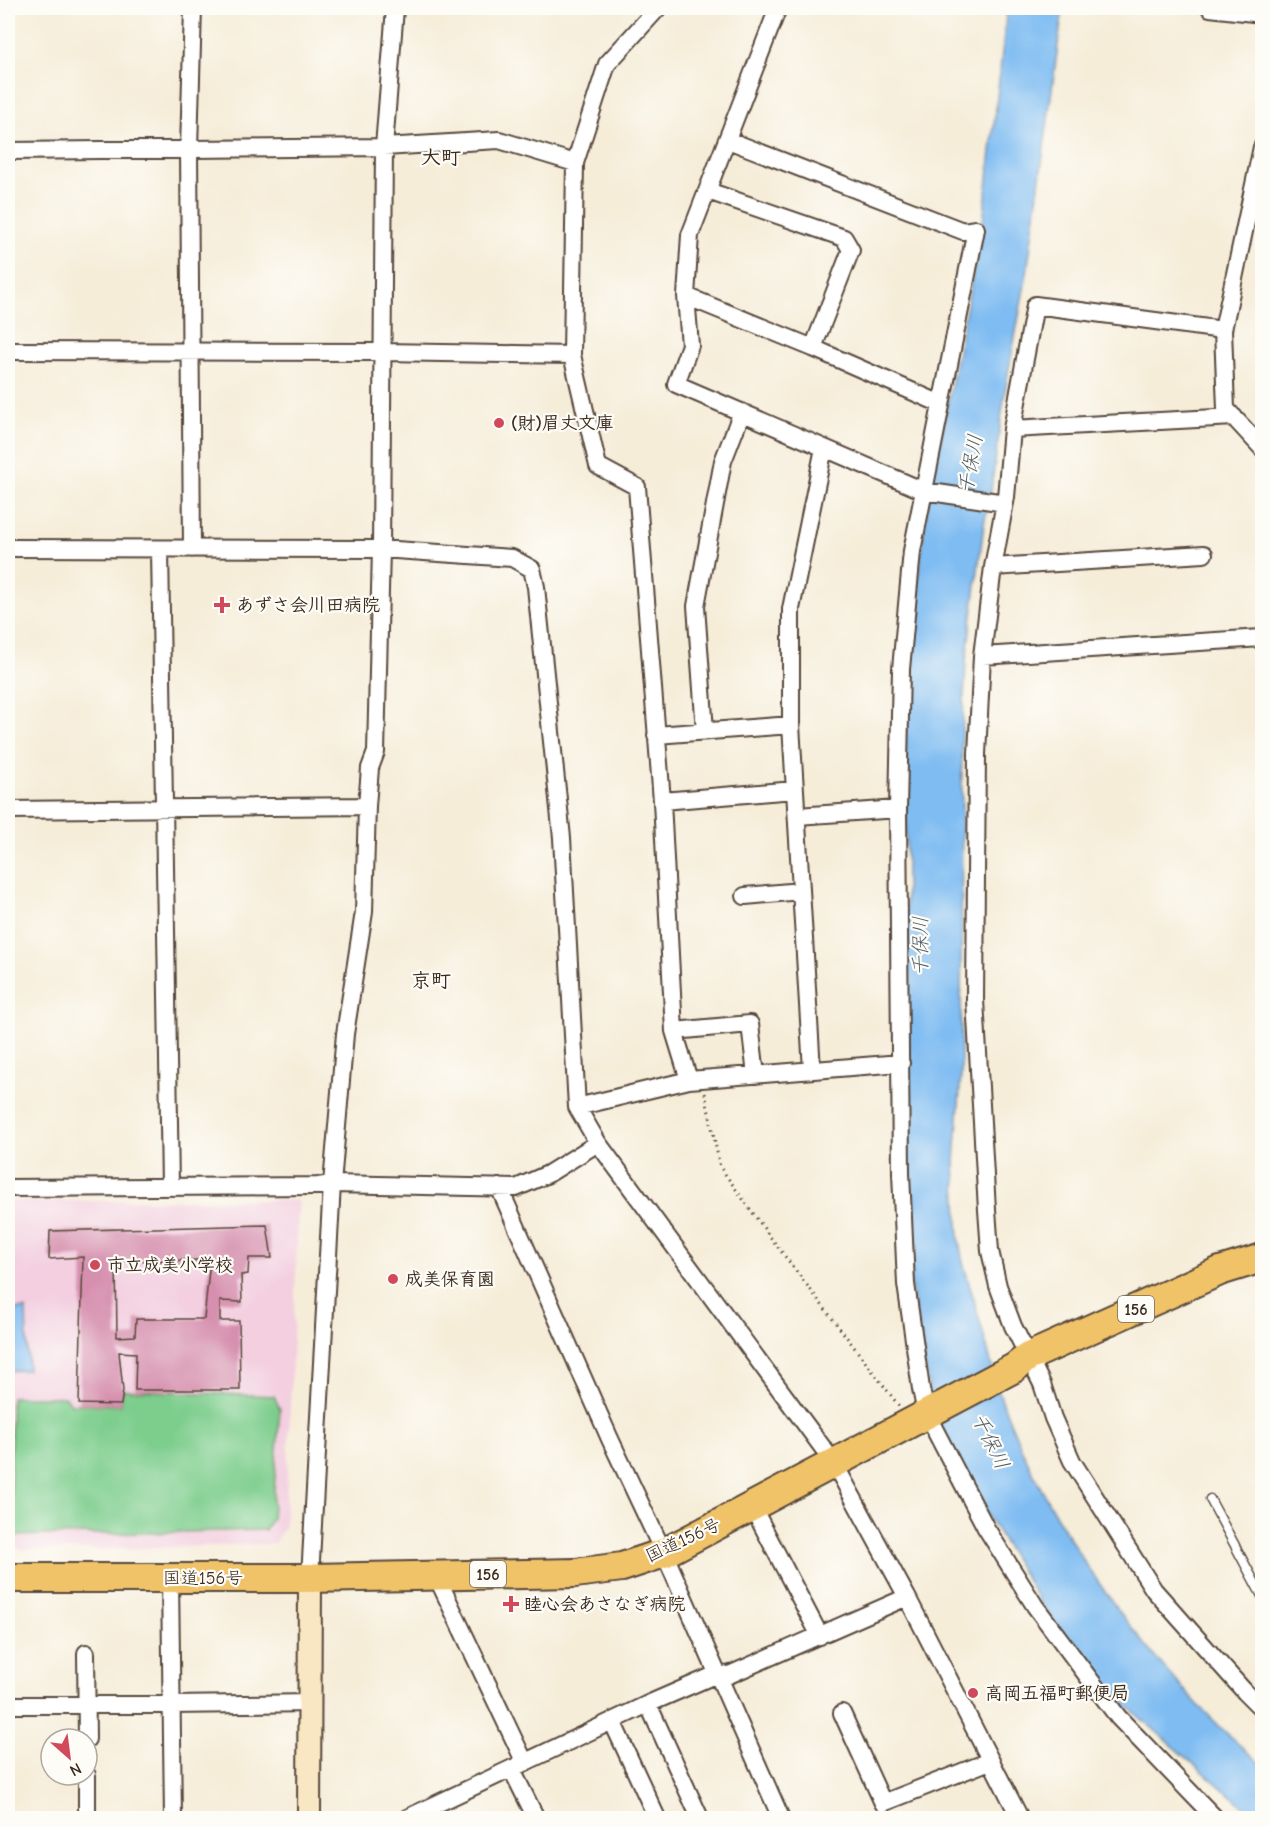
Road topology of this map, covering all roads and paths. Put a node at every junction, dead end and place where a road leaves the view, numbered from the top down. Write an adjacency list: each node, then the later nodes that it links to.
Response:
1 (193, 8): 10 (street)
2 (395, 8): 8 (street)
3 (658, 8): 12 (street)
4 (778, 8): 7 (street)
5 (1210, 8): 6 (street)
6 (1263, 14)
7 (728, 140): 13 (street); 21 (street)
8 (384, 147): 10 (street); 12 (street); 19 (street)
9 (1263, 147): 15 (street)
10 (189, 149): 11 (street); 18 (street)
11 (8, 151)
12 (575, 163): 20 (street)
13 (708, 190): 14 (street); 16 (street)
14 (687, 296): 16 (street); 22 (street)
15 (1223, 330): 23 (street); 24 (street)
16 (813, 348): 21 (street)
17 (8, 351): 18 (street)
18 (192, 352): 19 (street); 31 (street)
19 (383, 352): 20 (street); 32 (street)
20 (572, 355): 39 (street)
21 (941, 404): 27 (street)
22 (742, 412): 25 (street); 38 (street)
23 (1234, 417): 24 (street); 26 (street)
24 (1012, 429): 28 (street)
25 (824, 448): 27 (street); 37 (street)
26 (1263, 448)
27 (926, 491): 28 (street); 44 (street)
28 (999, 502): 34 (street)
29 (8, 548): 30 (street)
30 (160, 549): 31 (street); 43 (street)
31 (192, 549): 32 (street)
32 (381, 549): 42 (street); 54 (street)
33 (1204, 554): 34 (street)
34 (993, 567): 36 (street)
35 (1263, 638): 36 (street)
36 (982, 656): 61 (street)
37 (791, 725): 38 (street); 40 (street)
38 (705, 731): 39 (street)
39 (656, 735): 41 (street)
40 (795, 790): 41 (street); 46 (street)
41 (662, 801): 49 (street)
42 (367, 806): 43 (street); 56 (street)
43 (165, 807): 45 (street); 57 (street)
44 (898, 809): 46 (street); 50 (street)
45 (8, 810)
46 (796, 816): 47 (street)
47 (801, 891): 48 (street); 51 (street)
48 (745, 896)
49 (674, 1031): 52 (street); 53 (street)
50 (901, 1063): 51 (street); 62 (street)
51 (812, 1070): 52 (street)
52 (756, 1074): 53 (street)
53 (695, 1080): 54 (street); 62 (path)
54 (577, 1107): 55 (street)
55 (598, 1143): 58 (street); 63 (street)
56 (332, 1184): 57 (street); 58 (street); 70 (street)
57 (170, 1186): 59 (street)
58 (499, 1187): 66 (street)
59 (8, 1188)
60 (1263, 1258): 61 (highway, 国道156号 / 156)
61 (1021, 1362): 62 (highway, 国道156号 / 156); 81 (street)
62 (923, 1415): 63 (highway, 国道156号 / 156); 97 (street)
63 (834, 1462): 65 (highway, 国道156号 / 156); 72 (street)
64 (1210, 1499): 71 (lane)
65 (752, 1506): 66 (highway, 国道156号 / 156); 73 (street)
66 (664, 1553): 67 (highway, 国道156号 / 156); 75 (street)
67 (436, 1575): 70 (highway, 国道156号 / 156); 86 (street)
68 (8, 1578): 69 (highway, 国道156号 / 156)
69 (170, 1578): 70 (highway, 国道156号 / 156); 79 (street)
70 (310, 1578): 76 (street)
71 (1263, 1596)
72 (907, 1597): 73 (street); 85 (street)
73 (819, 1636): 75 (street)
74 (86, 1653): 80 (street)
75 (717, 1674): 77 (street); 95 (street)
76 (310, 1703): 79 (street); 90 (street)
77 (648, 1704): 83 (street); 94 (street)
78 (8, 1705): 80 (street)
79 (172, 1705): 80 (street); 89 (street)
80 (87, 1706): 84 (street)
81 (1263, 1709)
82 (842, 1713): 85 (street)
83 (612, 1721): 86 (street); 93 (street)
84 (87, 1727)
85 (990, 1761): 96 (street)
86 (518, 1767): 91 (street); 92 (street)
87 (87, 1787): 88 (street)
88 (87, 1818)
89 (173, 1818)
90 (309, 1818)
91 (407, 1818)
92 (536, 1818)
93 (657, 1818)
94 (700, 1818)
95 (781, 1818)
96 (1020, 1818)
97 (1215, 1818)

